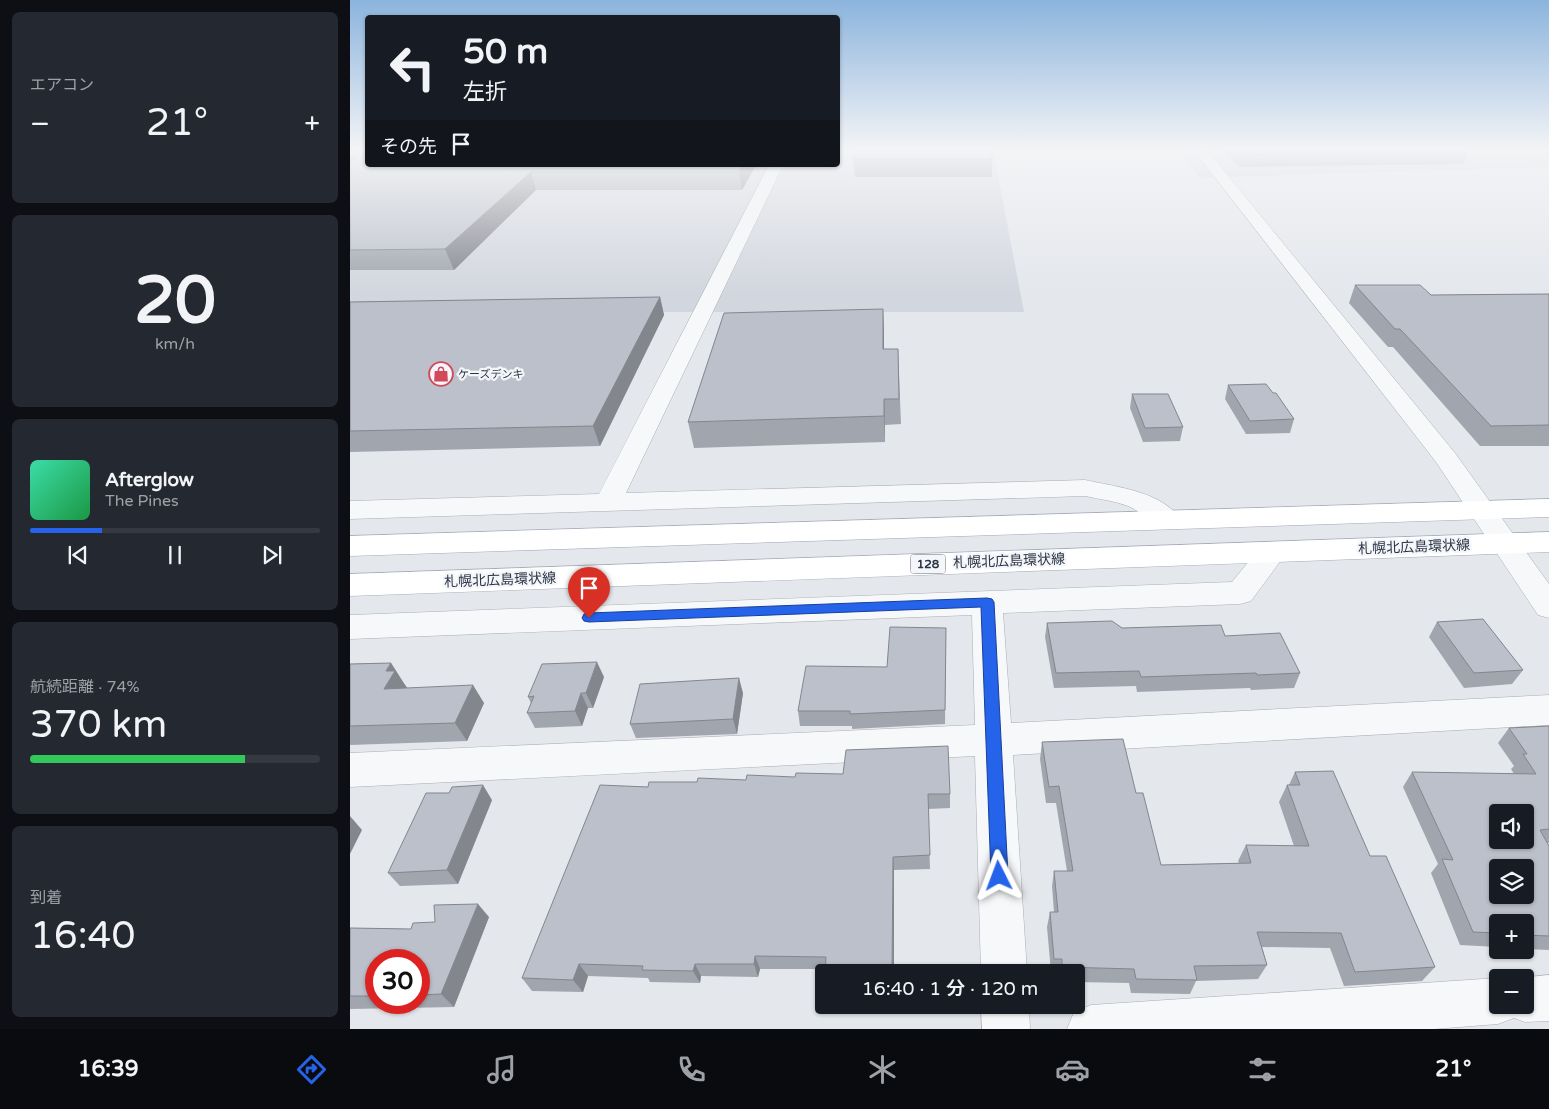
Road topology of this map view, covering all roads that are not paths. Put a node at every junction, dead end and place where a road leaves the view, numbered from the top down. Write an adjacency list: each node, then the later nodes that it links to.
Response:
1 (760, 197): 3 (street)
2 (1237, 197): 6 (street)
3 (608, 502): 5 (street); 7 (street)
4 (1549, 508): 6 (main road)
5 (350, 510)
6 (1481, 510): 7 (main road); 9 (street)
7 (1167, 520): 10 (main road)
8 (1549, 542): 9 (main road, 札幌北広島環状線 / 128)
9 (1507, 544): 11 (main road, 札幌北広島環状線 / 128); 14 (street)
10 (350, 546)
11 (1272, 552): 12 (main road, 札幌北広島環状線 / 128); 13 (street)
12 (350, 586)
13 (987, 602): 15 (street); 17 (street)
14 (1549, 607)
15 (350, 627)
16 (1549, 710): 17 (street)
17 (993, 740): 18 (street); 19 (street)
18 (350, 770)
19 (1004, 964)
20 (1549, 998): 21 (street)
21 (1534, 999)
22 (1489, 1002): 25 (street)
23 (1005, 1014): 24 (street)
24 (1006, 1029)
25 (1091, 1029)

